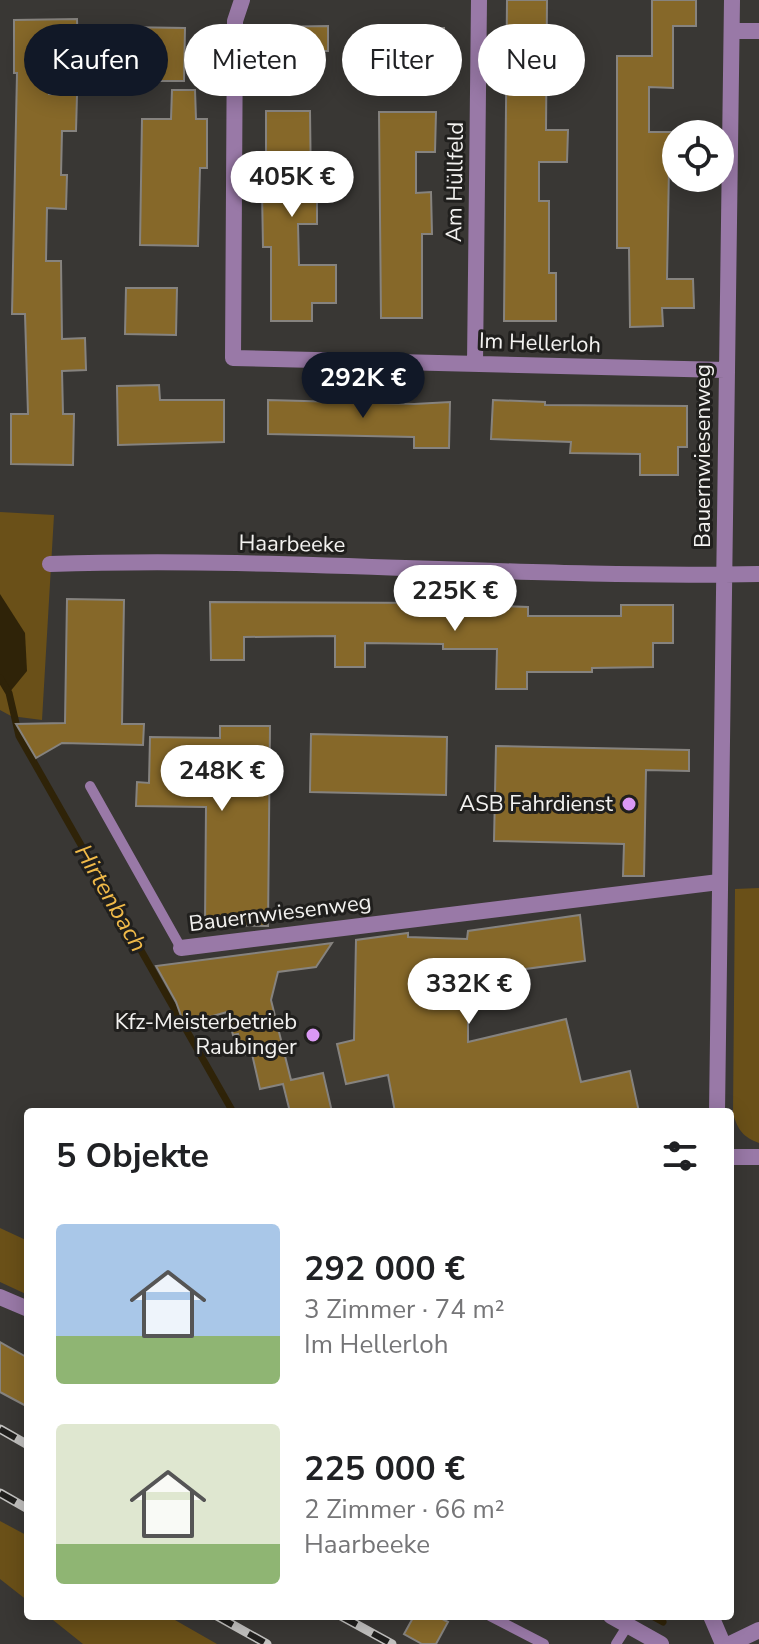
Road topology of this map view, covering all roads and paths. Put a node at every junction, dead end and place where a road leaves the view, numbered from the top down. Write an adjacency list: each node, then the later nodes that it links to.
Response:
1 (242, 0): 6 (street, Im Hellerloh)
2 (479, 0): 6 (street, Am Hüllfeld)
3 (732, 0): 4 (street, Bauernwiesenweg)
4 (732, 31): 5 (street); 7 (street, Bauernwiesenweg)
5 (759, 31)
6 (475, 364): 7 (street, Im Hellerloh)
7 (725, 370): 10 (street, Bauernwiesenweg)
8 (50, 564): 10 (street, Haarbeeke)
9 (759, 574): 10 (street, Haarbeeke)
10 (725, 575): 12 (street, Bauernwiesenweg)
11 (90, 786): 13 (lane)
12 (719, 882): 13 (street, Bauernwiesenweg); 14 (street, Bauernwiesenweg)
13 (181, 948)
14 (717, 1108)
15 (734, 1157): 16 (street)
16 (759, 1157)
17 (0, 1297): 18 (street)
18 (24, 1307)
19 (498, 1620): 24 (lane)
20 (619, 1620): 22 (street)
21 (713, 1620): 27 (street)
22 (628, 1625): 25 (lane); 26 (street)
23 (759, 1630): 28 (street)
24 (544, 1644)
25 (616, 1644)
26 (661, 1644)
27 (723, 1644)
28 (730, 1644)

